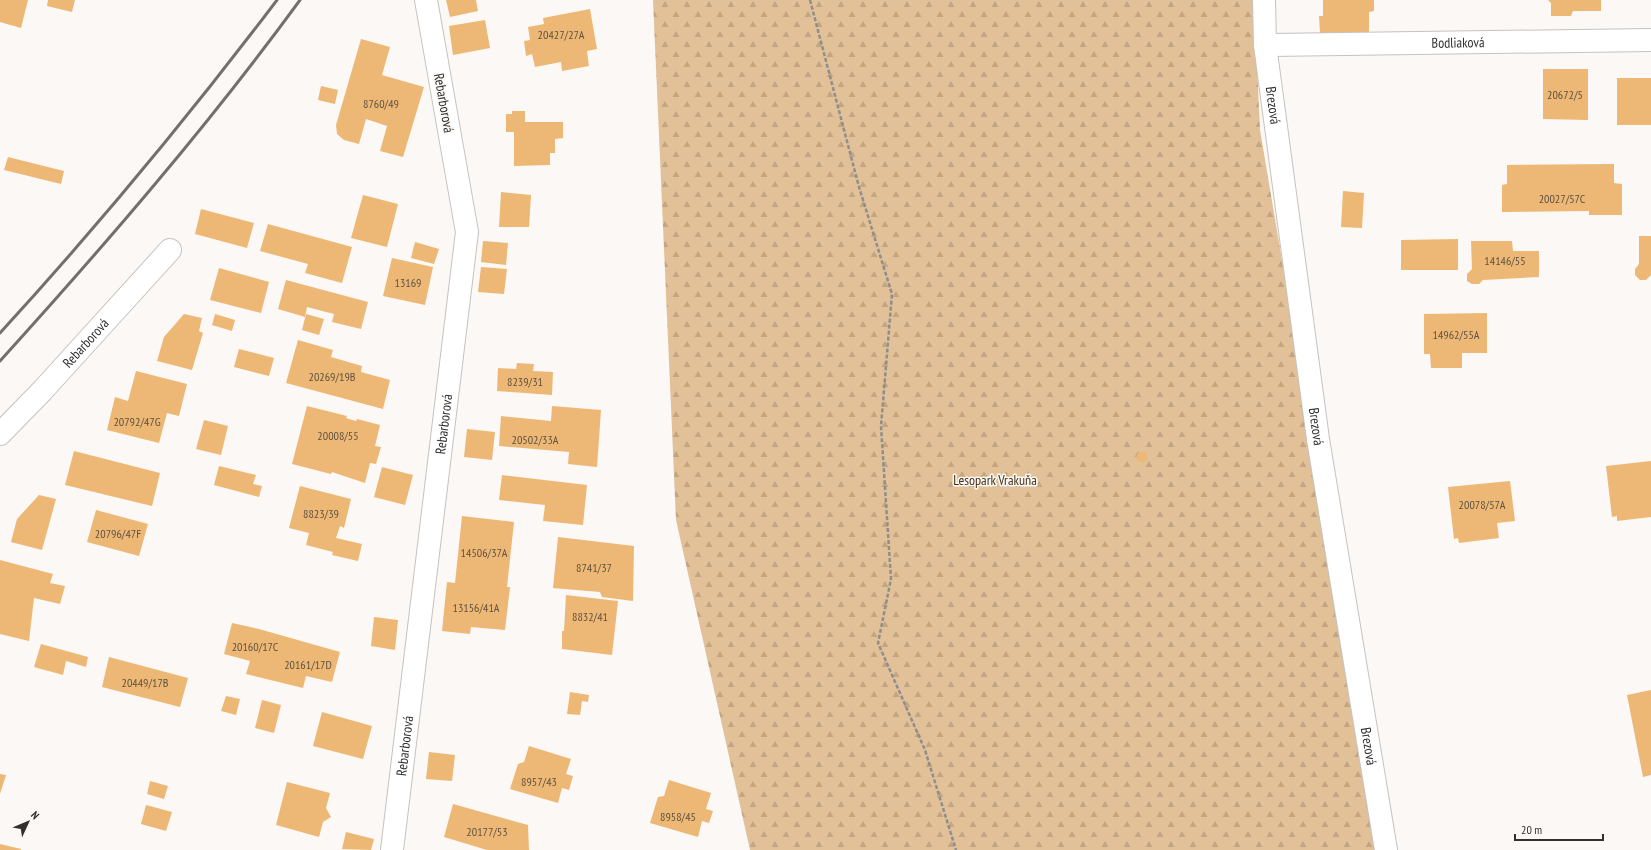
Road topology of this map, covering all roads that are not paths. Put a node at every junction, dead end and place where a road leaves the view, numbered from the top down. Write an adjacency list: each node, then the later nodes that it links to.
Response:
1 (426, 0): 7 (street, Rebarborová)
2 (1264, 0): 4 (street, Brezová)
3 (1651, 40): 4 (street, Bodliaková)
4 (1265, 45): 8 (street, Brezová)
5 (170, 250): 6 (street, Rebarborová)
6 (0, 434)
7 (392, 850)
8 (1386, 850)

